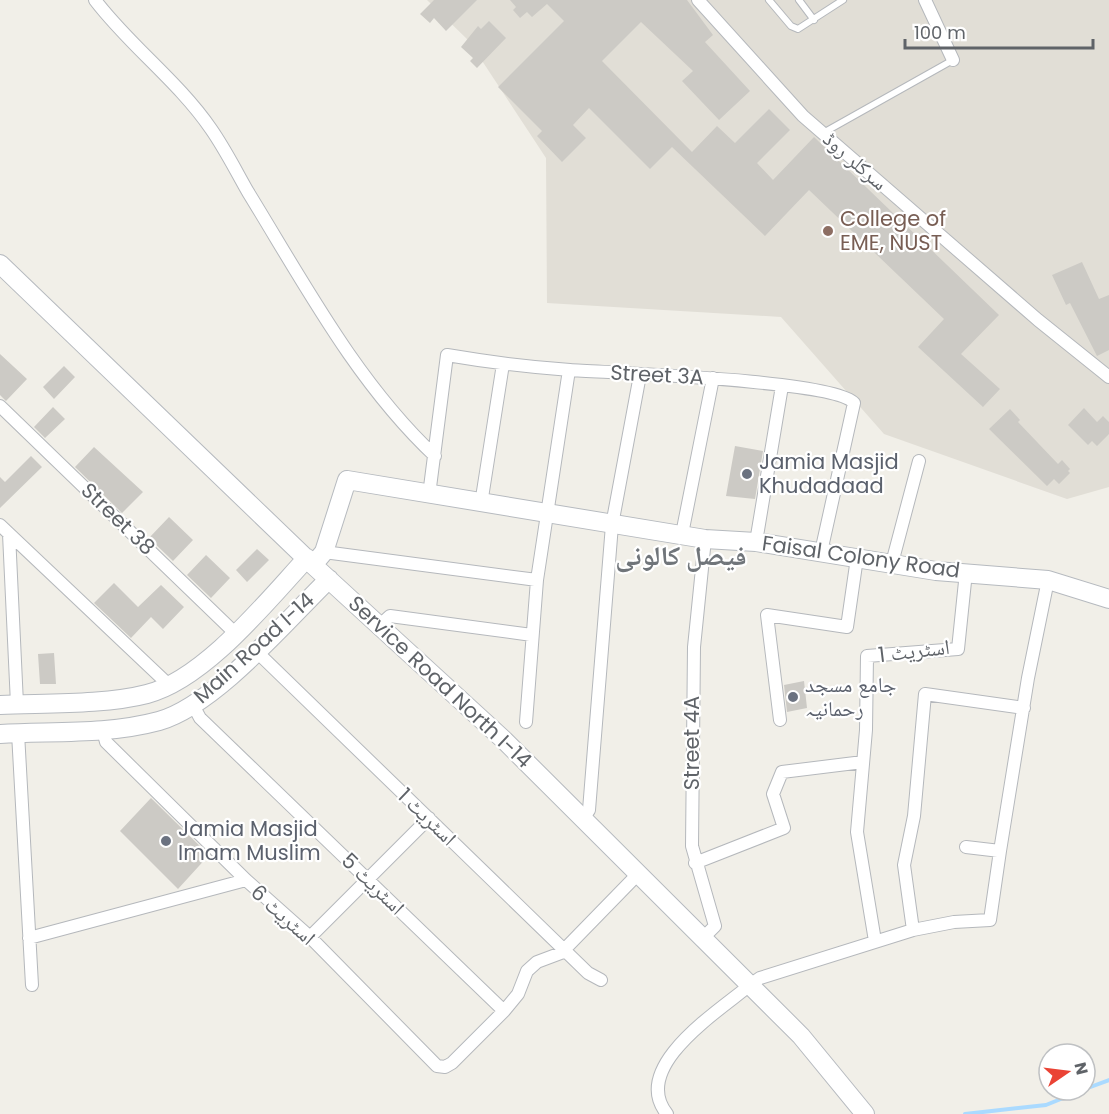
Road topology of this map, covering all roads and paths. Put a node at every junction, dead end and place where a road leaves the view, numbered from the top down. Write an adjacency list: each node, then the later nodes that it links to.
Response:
1 (95, 0): 19 (street)
2 (698, 0): 10 (street, سرکلر روڈ)
3 (770, 0): 8 (lane)
4 (799, 0): 8 (lane)
5 (843, 0): 7 (lane)
6 (925, 0): 9 (street)
7 (834, 2): 8 (lane)
8 (814, 20)
9 (953, 60): 10 (lane)
10 (822, 133): 15 (street, سرکلر روڈ)
11 (0, 264): 30 (main road, Service Road North I-14)
12 (503, 364): 13 (street, Street 3A); 19 (street, Street 3A); 22 (street)
13 (569, 370): 14 (street, Street 3A); 23 (street)
14 (640, 375): 16 (street, Street 3A); 24 (street)
15 (1109, 377)
16 (713, 378): 17 (street, Street 3A); 26 (street)
17 (782, 386): 28 (street); 29 (street, Street 3A)
18 (0, 406): 41 (street, Street 38)
19 (435, 456): 21 (street)
20 (919, 461): 32 (street)
21 (429, 495): 22 (main road, Faisal Colony Road); 30 (main road, Faisal Colony Road)
22 (481, 504): 23 (main road, Faisal Colony Road)
23 (546, 513): 24 (main road, Faisal Colony Road); 35 (street)
24 (612, 525): 26 (main road, Faisal Colony Road); 54 (street)
25 (4, 529): 44 (street); 45 (street)
26 (682, 534): 27 (main road, Faisal Colony Road)
27 (705, 539): 28 (main road, Faisal Colony Road); 57 (street, Street 4A)
28 (756, 542): 29 (main road, Faisal Colony Road)
29 (821, 552): 31 (main road, Faisal Colony Road)
30 (315, 558): 34 (main road, Service Road North I-14); 35 (street); 38 (main road, Main Road I-14)
31 (857, 558): 32 (main road, Faisal Colony Road); 48 (street)
32 (892, 563): 33 (main road, Faisal Colony Road)
33 (966, 572): 36 (main road, Faisal Colony Road); 52 (street, اسٹریٹ 1)
34 (329, 579): 39 (main road, Service Road North I-14); 40 (main road, Main Road I-14)
35 (537, 580): 42 (street)
36 (1048, 580): 37 (main road, Faisal Colony Road); 47 (street)
37 (1109, 600)
38 (258, 611): 40 (main road); 41 (main road, Main Road I-14)
39 (380, 625): 42 (street); 54 (main road, Service Road North I-14)
40 (276, 630): 43 (main road, Main Road I-14)
41 (235, 633): 44 (main road, Main Road I-14)
42 (532, 635): 49 (street)
43 (256, 651): 46 (main road, Main Road I-14); 53 (street, اسٹریٹ 1)
44 (170, 686): 45 (main road, Main Road I-14)
45 (9, 705)
46 (194, 705): 50 (main road, Main Road I-14); 59 (street, اسٹریٹ 5)
47 (1024, 708): 56 (street); 61 (street)
48 (780, 720)
49 (526, 722)
50 (103, 731): 51 (main road, Main Road I-14); 60 (street, اسٹریٹ 6)
51 (9, 734): 63 (street)
52 (863, 762): 57 (street); 65 (street, اسٹریٹ 1)
53 (429, 818): 59 (street); 66 (street, اسٹریٹ 1)
54 (583, 819): 58 (main road, Service Road North I-14)
55 (966, 847): 56 (street)
56 (1000, 851): 61 (street)
57 (695, 863): 64 (street, Street 4A)
58 (638, 874): 64 (main road, Service Road North I-14); 66 (street)
59 (368, 878): 62 (street); 70 (street, اسٹریٹ 5)
60 (246, 880): 62 (street, اسٹریٹ 6); 63 (street)
61 (913, 930): 65 (street)
62 (310, 937): 70 (street, اسٹریٹ 6)
63 (29, 938): 68 (street)
64 (703, 938): 69 (main road, Service Road North I-14)
65 (874, 941): 69 (street)
66 (564, 948): 67 (street, اسٹریٹ 1); 70 (street)
67 (601, 980)
68 (32, 985)
69 (750, 985): 71 (street); 72 (main road, Service Road North I-14)
70 (504, 1011)
71 (667, 1114)
72 (865, 1114)

